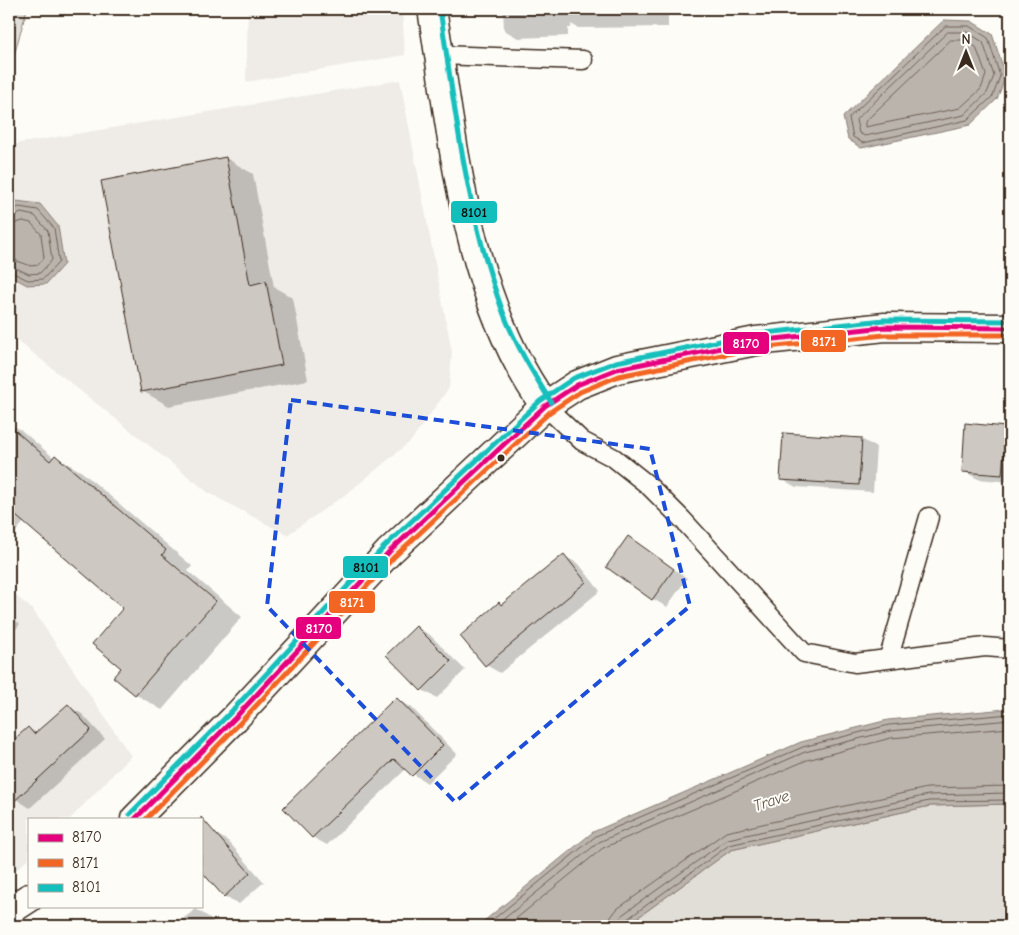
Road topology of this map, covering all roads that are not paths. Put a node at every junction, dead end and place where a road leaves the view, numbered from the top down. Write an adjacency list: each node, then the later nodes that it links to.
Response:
1 (432, 9): 2 (main road)
2 (440, 56): 3 (lane); 5 (main road)
3 (583, 60)
4 (1010, 328): 5 (main road)
5 (545, 406): 8 (lane); 9 (main road)
6 (929, 517): 8 (lane)
7 (1010, 649): 8 (lane)
8 (889, 657)
9 (136, 818)
10 (28, 899): 11 (main road)
11 (9, 912): 12 (lane)
12 (15, 926)

